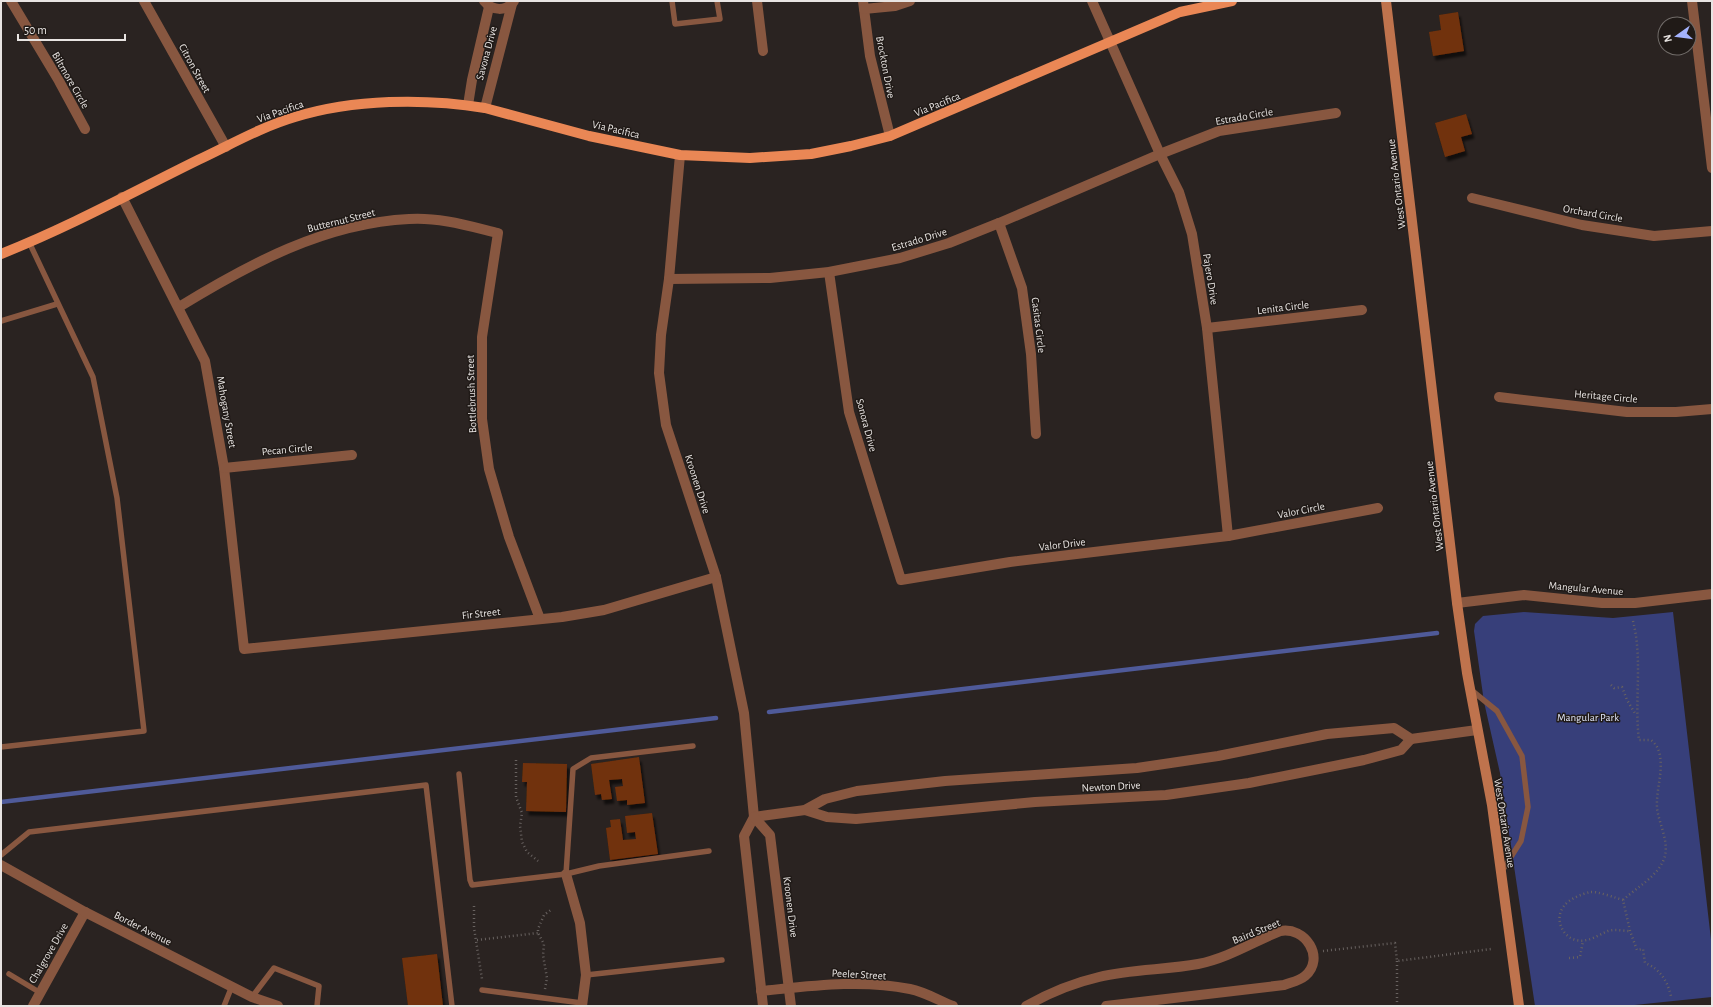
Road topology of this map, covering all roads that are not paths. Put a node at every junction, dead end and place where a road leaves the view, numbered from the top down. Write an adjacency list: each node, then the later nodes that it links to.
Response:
1 (11, 1): 19 (street, Biltmore Circle)
2 (144, 1): 21 (street, Citron Street)
3 (672, 1): 4 (lane)
4 (717, 1)
5 (757, 1): 15 (street)
6 (910, 1): 13 (street)
7 (1092, 1): 14 (street, Pajero Drive)
8 (1232, 1): 14 (main road, Via Pacifica)
9 (1386, 1): 49 (main road, West Ontario Avenue)
10 (1692, 1): 24 (street)
11 (513, 2): 12 (street); 17 (street, Savona Drive)
12 (487, 4): 16 (street, Savona Drive)
13 (864, 5): 20 (street, Brockton Drive)
14 (1111, 42): 20 (main road, Via Pacifica); 22 (street, Pajero Drive)
15 (764, 51)
16 (468, 105): 17 (main road, Via Pacifica); 21 (main road, Via Pacifica)
17 (485, 108): 23 (main road, Via Pacifica)
18 (1336, 113): 22 (street, Estrado Circle)
19 (85, 129)
20 (890, 136): 23 (main road, Via Pacifica)
21 (226, 147): 25 (main road, Via Pacifica)
22 (1160, 154): 27 (street, Estrado Drive); 38 (street, Pajero Drive)
23 (680, 155): 33 (street, Kroonen Drive)
24 (1712, 168)
25 (122, 197): 30 (main road, Via Pacifica); 35 (street, Mahogany Street)
26 (1472, 198): 28 (street, Orchard Circle)
27 (999, 223): 32 (street, Estrado Drive); 41 (street, Casitas Circle)
28 (1712, 231)
29 (498, 233): 35 (street, Butternut Street); 50 (street, Bottlebrush Street)
30 (29, 242): 31 (main road, Via Pacifica); 34 (lane)
31 (1, 254)
32 (829, 272): 33 (street, Estrado Drive); 47 (street, Sonora Drive)
33 (669, 279): 46 (street, Kroonen Drive)
34 (57, 304): 37 (lane); 56 (lane)
35 (179, 307): 43 (street, Mahogany Street)
36 (1362, 310): 38 (street, Lenita Circle)
37 (1, 321)
38 (1207, 328): 45 (street, Pajero Drive)
39 (1499, 397): 40 (street, Heritage Circle)
40 (1712, 409)
41 (1036, 434)
42 (352, 455): 43 (street, Pecan Circle)
43 (224, 468): 51 (street, Mahogany Street)
44 (1378, 508): 45 (street, Valor Circle)
45 (1228, 536): 47 (street, Valor Drive)
46 (716, 577): 50 (street, Fir Street); 59 (street, Kroonen Drive)
47 (901, 580)
48 (1712, 594): 49 (street, Mangular Avenue)
49 (1457, 602): 52 (main road, West Ontario Avenue)
50 (540, 619): 51 (street, Fir Street)
51 (244, 649)
52 (1469, 688): 53 (main road, West Ontario Avenue); 63 (lane)
53 (1477, 730): 54 (street); 63 (main road, West Ontario Avenue)
54 (1411, 738): 58 (street, Newton Drive); 58 (street, Newton Drive)
55 (693, 746): 64 (lane)
56 (1, 747)
57 (459, 774): 64 (lane)
58 (805, 810): 59 (street, Newton Drive)
59 (754, 817): 70 (street, Kroonen Drive); 72 (street)
60 (709, 851): 64 (lane)
61 (1, 855): 80 (lane)
62 (1, 865): 65 (street, Border Avenue)
63 (1501, 873): 86 (main road, West Ontario Avenue)
64 (566, 874): 68 (street)
65 (85, 912): 69 (street, Border Avenue); 73 (street, Chalgrove Drive)
66 (722, 960): 68 (lane)
67 (9, 974): 73 (lane)
68 (586, 975): 75 (street)
69 (232, 986): 74 (street, Border Avenue); 77 (lane)
70 (789, 988): 72 (street, Peeler Street); 82 (street, Kroonen Drive); 83 (street, Peeler Street)
71 (482, 990): 75 (lane)
72 (762, 991): 81 (street)
73 (39, 992): 76 (street, Chalgrove Drive)
74 (252, 997): 78 (street, Border Avenue); 79 (lane)
75 (582, 1005)
76 (33, 1006)
77 (224, 1006)
78 (278, 1006)
79 (317, 1006)
80 (452, 1006)
81 (763, 1006)
82 (791, 1006)
83 (953, 1006)
84 (1026, 1006): 85 (street, Baird Street)
85 (1106, 1006)
86 (1519, 1006)

